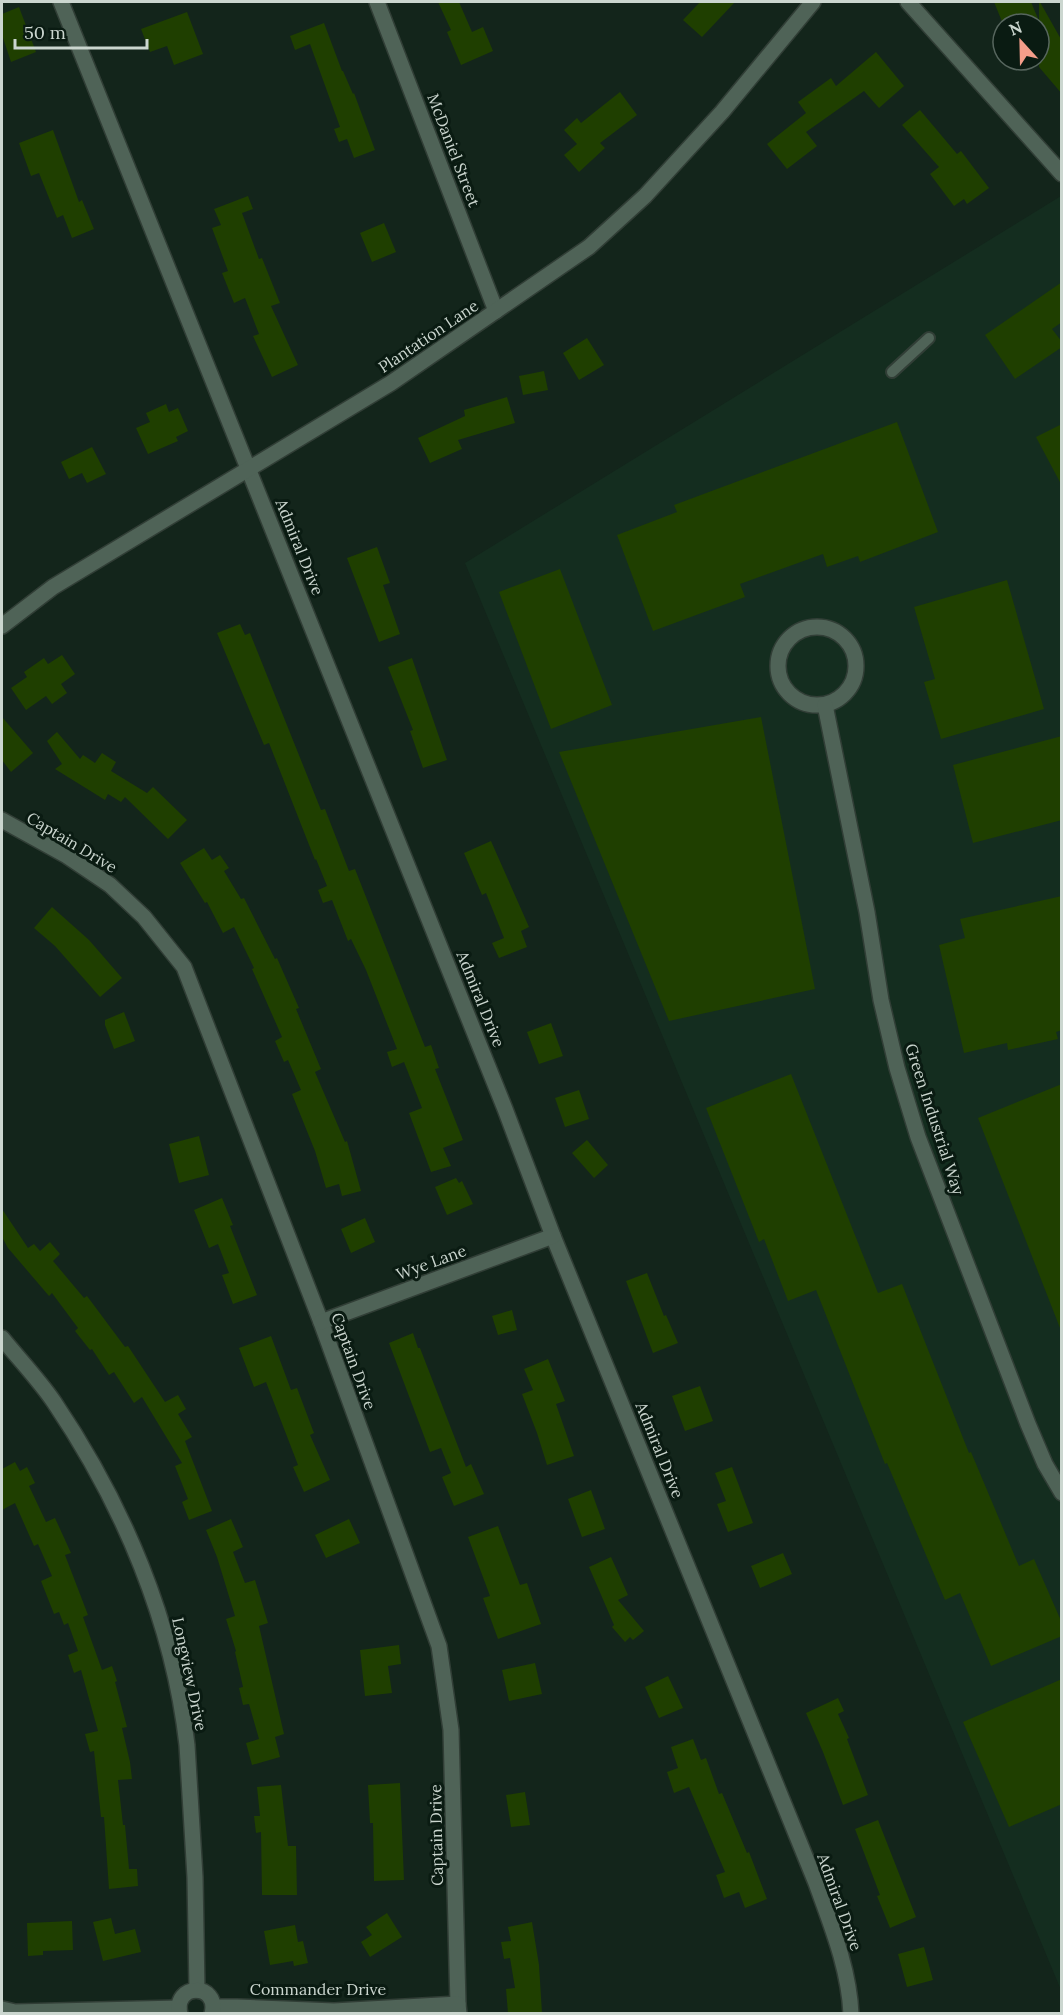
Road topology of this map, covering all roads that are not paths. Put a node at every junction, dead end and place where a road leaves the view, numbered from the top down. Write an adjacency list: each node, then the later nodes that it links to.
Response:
1 (61, 2): 9 (street, Admiral Drive)
2 (377, 2): 6 (street, McDaniel Street)
3 (813, 2): 6 (street, Plantation Lane)
4 (908, 2): 5 (street)
5 (1062, 174)
6 (496, 311): 9 (street, Plantation Lane)
7 (929, 338): 8 (lane)
8 (892, 372)
9 (249, 468): 10 (street, Plantation Lane); 13 (street, Admiral Drive)
10 (2, 626)
11 (825, 705): 11 (street); 16 (street, Green Industrial Way)
12 (2, 820): 14 (street, Captain Drive)
13 (553, 1236): 14 (street, Wye Lane); 22 (street, Admiral Drive)
14 (321, 1322): 19 (street, Captain Drive)
15 (2, 1338): 17 (street, Longview Drive)
16 (1062, 1493)
17 (197, 1990): 20 (street); 21 (street)
18 (2, 2009): 21 (street)
19 (458, 2009): 20 (street, Commander Drive)
20 (213, 2010)
21 (180, 2011)
22 (851, 2013)

